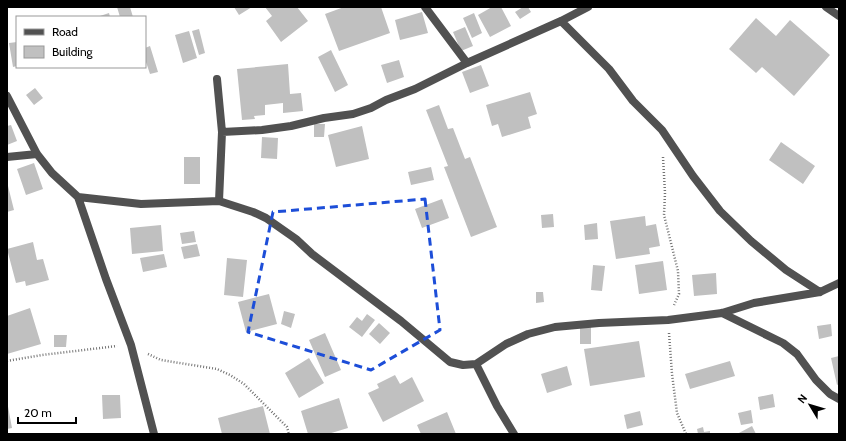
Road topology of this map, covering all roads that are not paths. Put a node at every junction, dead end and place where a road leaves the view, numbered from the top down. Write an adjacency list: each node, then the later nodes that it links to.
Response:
1 (425, 7): 6 (street)
2 (588, 7): 5 (street)
3 (826, 7): 4 (street)
4 (839, 16)
5 (561, 21): 6 (street); 15 (street)
6 (467, 63): 9 (street)
7 (217, 79): 9 (street)
8 (7, 96): 10 (street)
9 (222, 132): 13 (street)
10 (38, 154): 11 (street); 12 (street)
11 (7, 157)
12 (78, 197): 13 (street); 19 (street)
13 (219, 200): 17 (street)
14 (839, 283): 15 (street)
15 (820, 292): 16 (street)
16 (722, 313): 17 (street); 18 (street)
17 (476, 364): 20 (street)
18 (839, 398)
19 (154, 434)
20 (514, 434)

